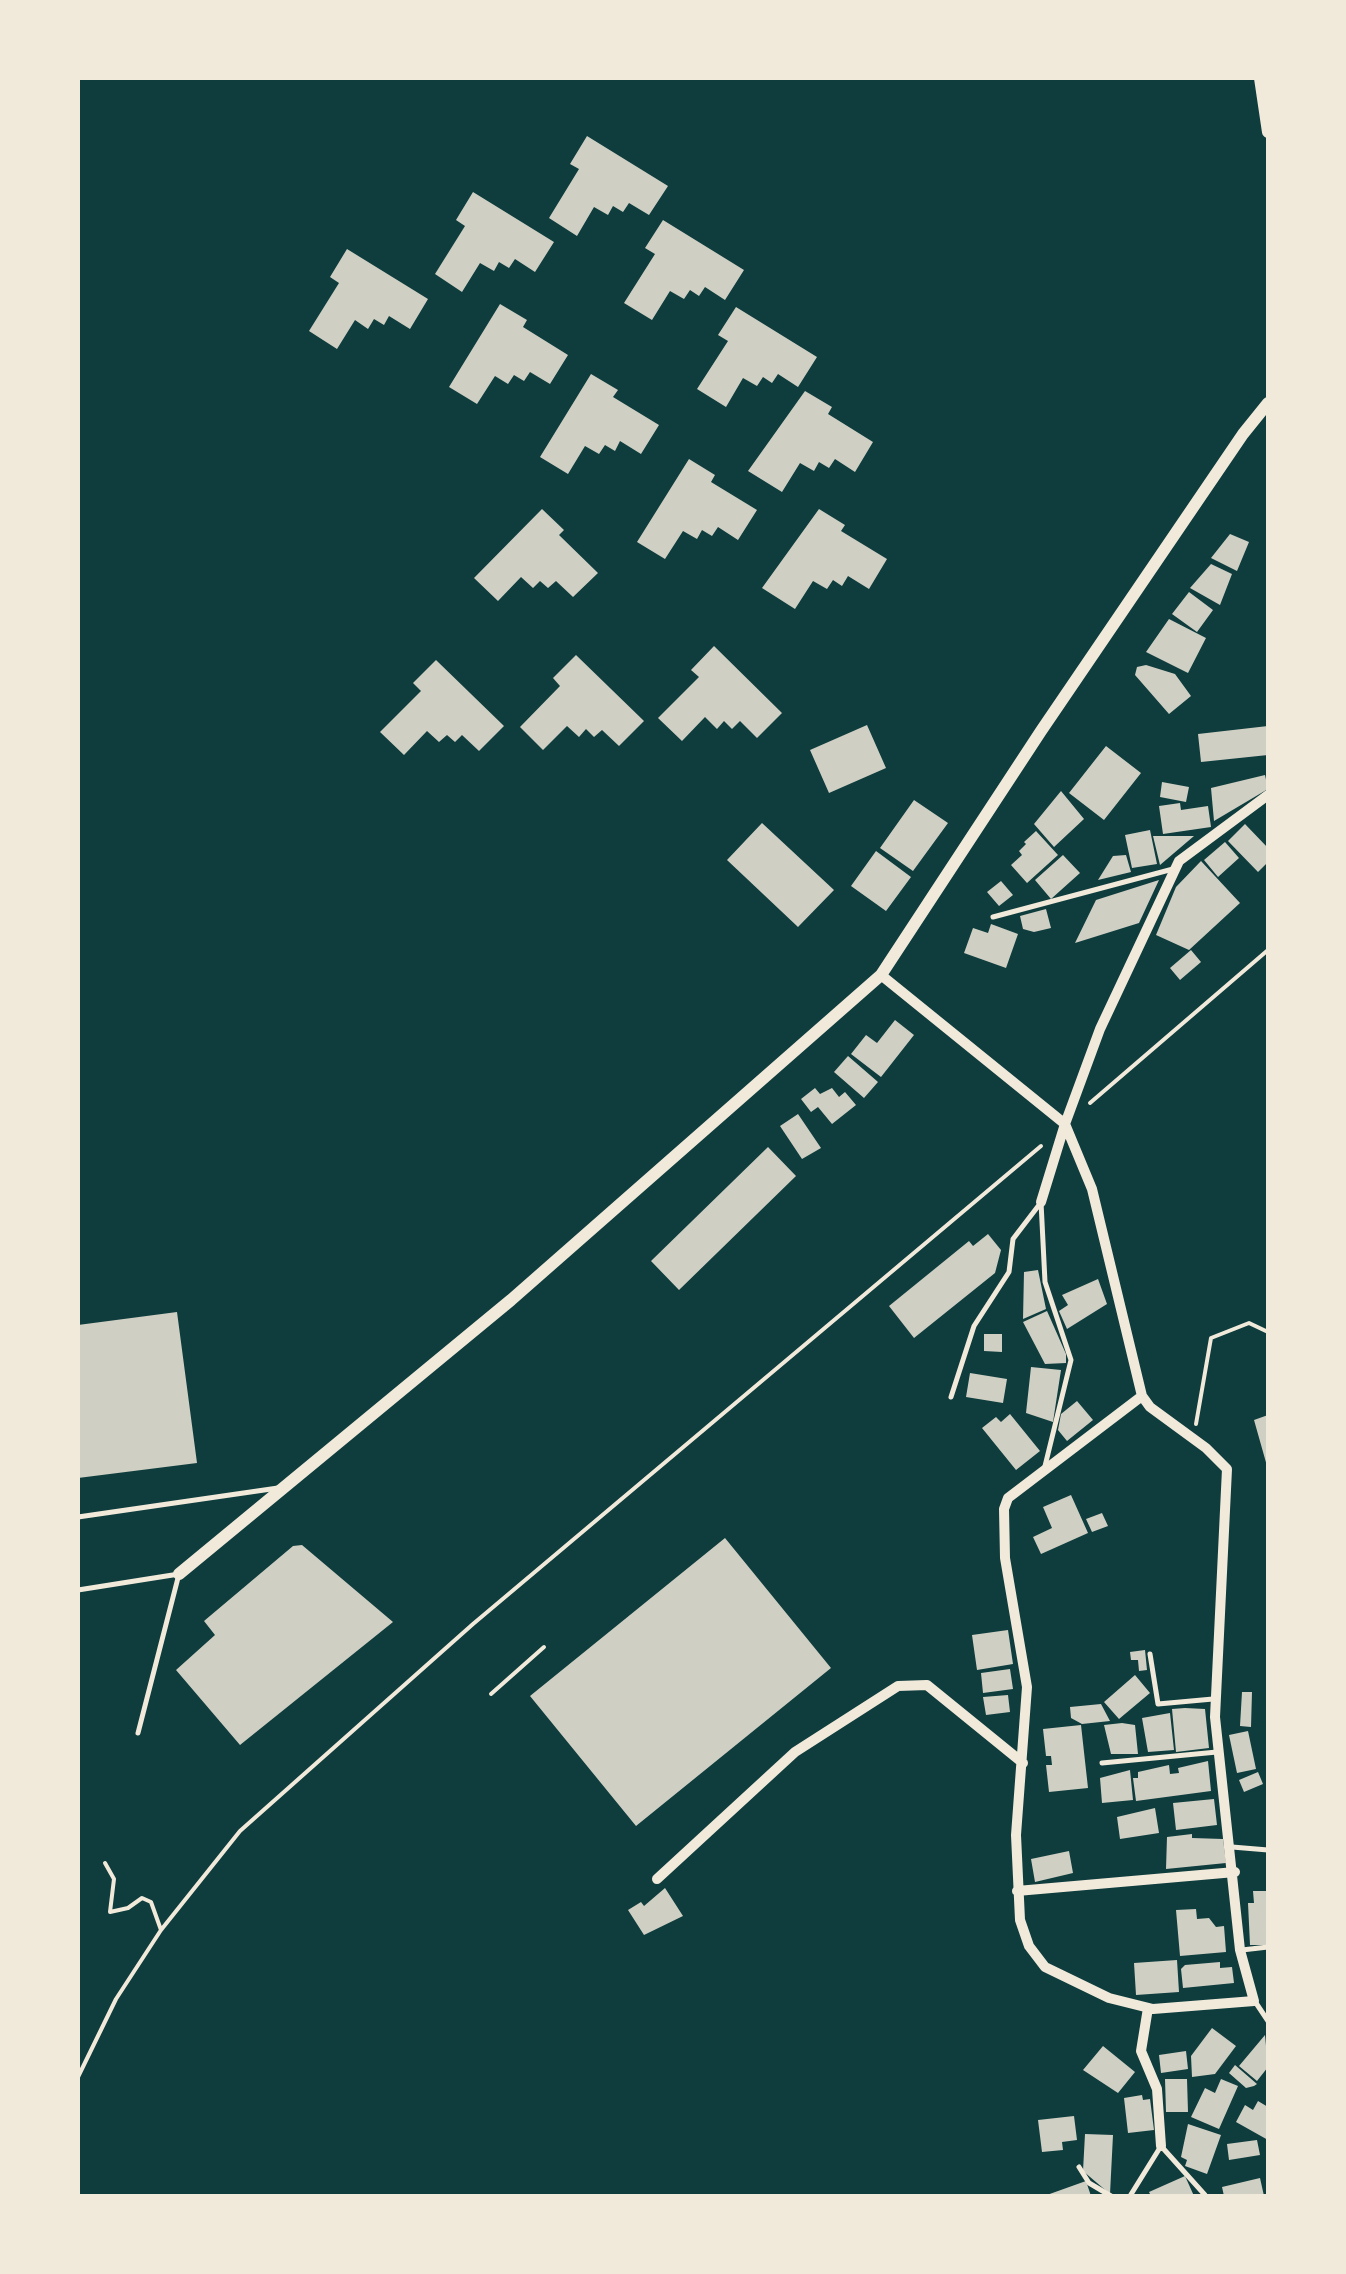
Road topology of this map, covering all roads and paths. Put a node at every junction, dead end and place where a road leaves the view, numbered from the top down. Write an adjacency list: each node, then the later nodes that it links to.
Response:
1 (1260, 78): 2 (street)
2 (1268, 132)
3 (1268, 402): 8 (street)
4 (1268, 794): 5 (street)
5 (1176, 868): 6 (lane); 9 (street)
6 (993, 917)
7 (1268, 950): 9 (path)
8 (881, 975): 9 (street); 16 (street)
9 (1065, 1124): 10 (street); 12 (street); 34 (path)
10 (1041, 1202): 13 (lane); 15 (lane)
11 (1268, 1332): 14 (path)
12 (1142, 1396): 14 (street); 15 (street)
13 (952, 1397)
14 (1189, 1435): 23 (street)
15 (1044, 1471): 26 (street)
16 (286, 1487): 17 (lane); 18 (street)
17 (78, 1517)
18 (179, 1574): 19 (lane); 24 (lane)
19 (78, 1590)
20 (544, 1647): 22 (path)
21 (1150, 1654): 23 (lane)
22 (491, 1694)
23 (1216, 1699): 25 (street)
24 (138, 1732)
25 (1217, 1752): 27 (lane); 28 (street)
26 (1024, 1763): 32 (street); 33 (street)
27 (1102, 1763)
28 (1232, 1846): 29 (lane); 31 (street)
29 (1268, 1850)
30 (105, 1862): 34 (path)
31 (1235, 1872): 33 (street); 36 (street)
32 (657, 1879)
33 (1017, 1891): 38 (street)
34 (161, 1930): 40 (path)
35 (1268, 1947): 36 (lane)
36 (1240, 1950): 37 (street)
37 (1254, 2001): 38 (street); 39 (lane)
38 (1148, 2008): 41 (street)
39 (1268, 2021)
40 (78, 2077)
41 (1161, 2146): 43 (lane); 45 (lane)
42 (1079, 2167): 44 (lane)
43 (1205, 2195)
44 (1111, 2196)
45 (1130, 2196)

